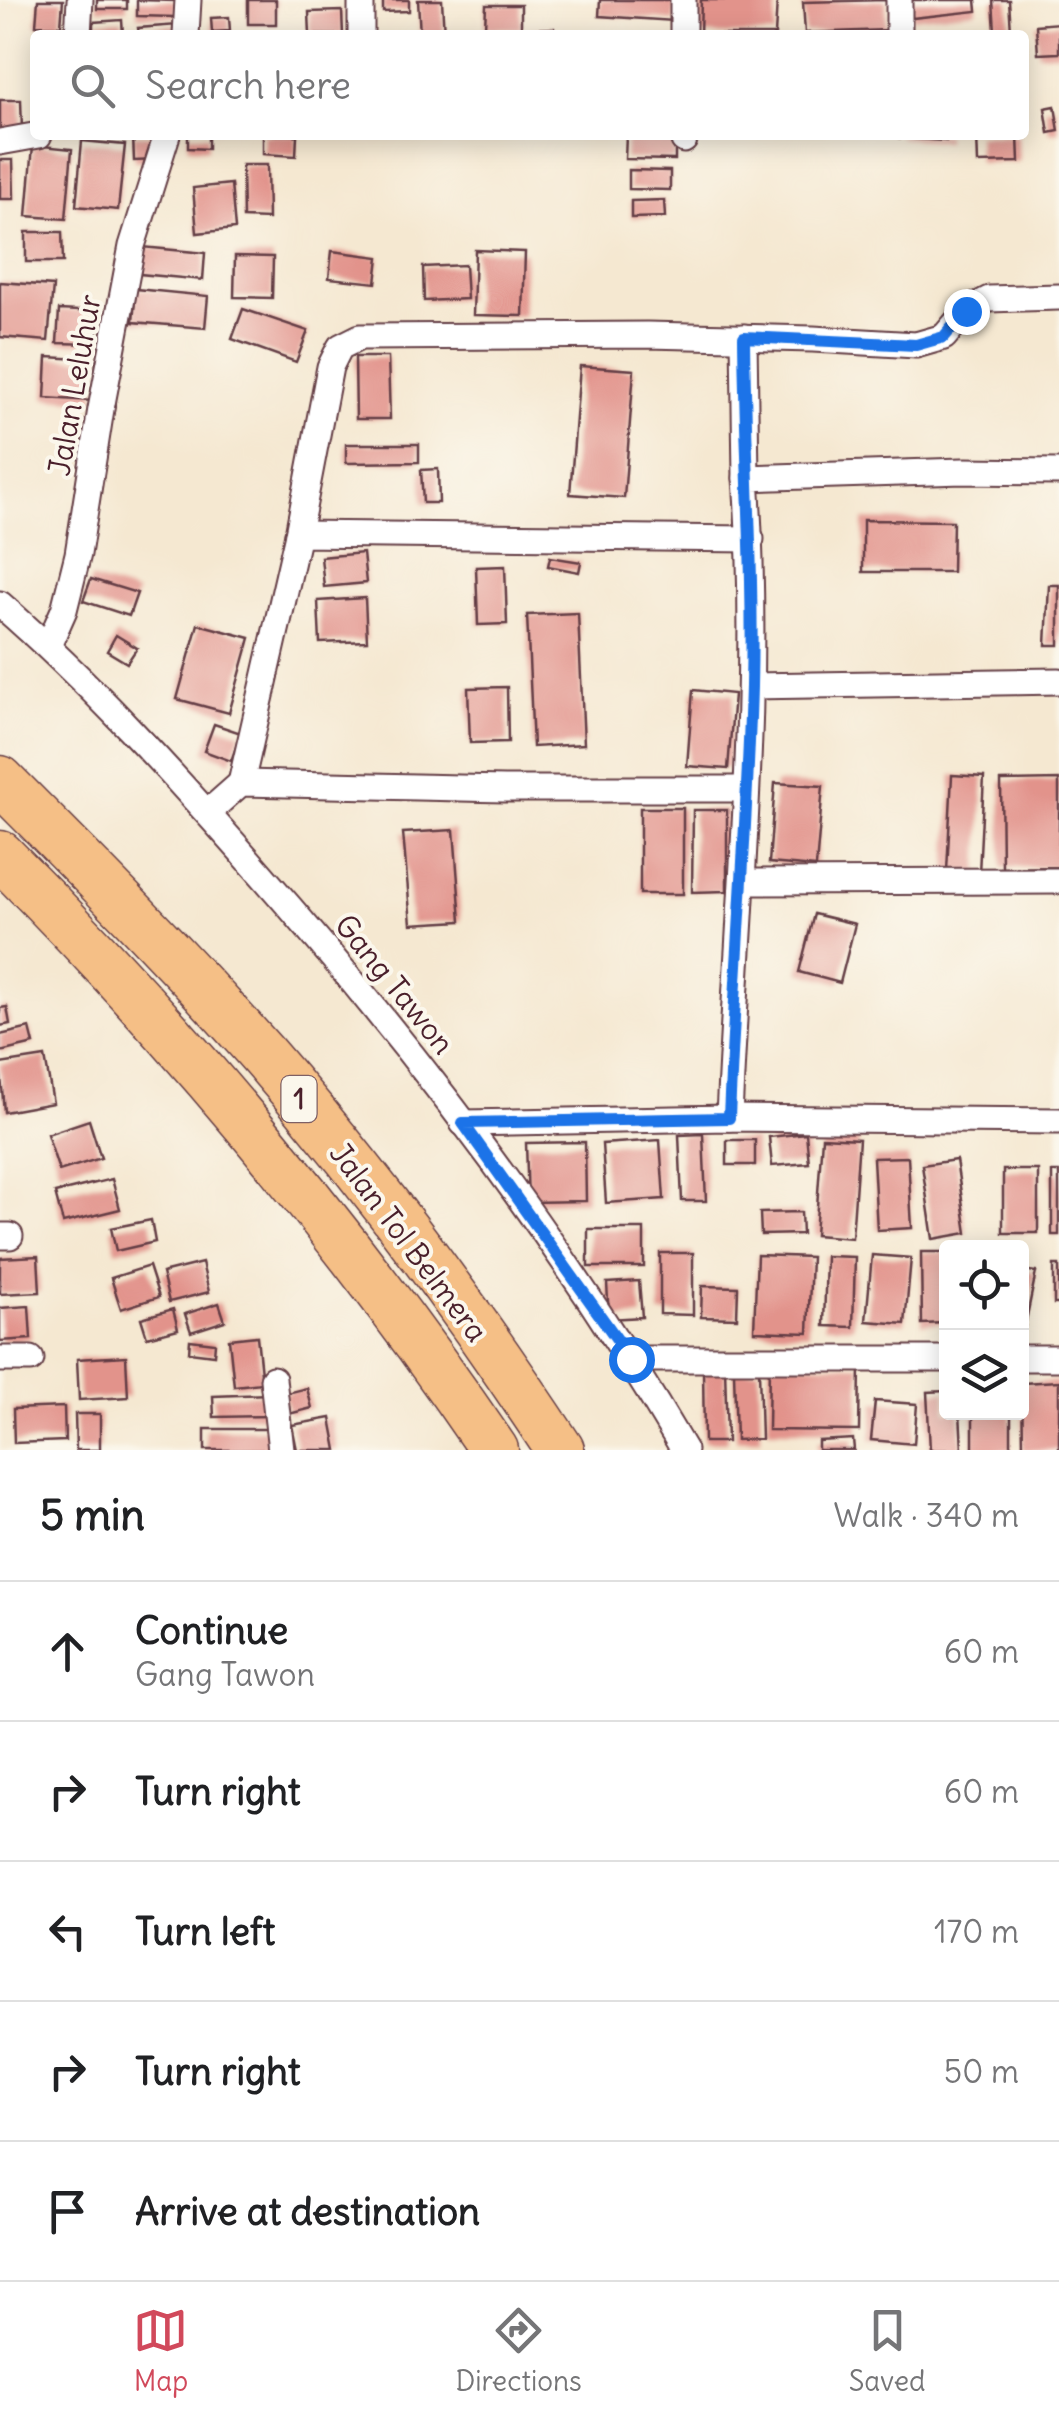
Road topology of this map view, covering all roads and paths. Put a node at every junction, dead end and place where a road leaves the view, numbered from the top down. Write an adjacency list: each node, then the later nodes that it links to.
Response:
1 (80, 0): 6 (street)
2 (188, 0): 7 (street)
3 (360, 0): 8 (street)
4 (683, 0): 9 (street)
5 (898, 0): 10 (street)
6 (78, 30)
7 (186, 30)
8 (361, 30)
9 (684, 30)
10 (900, 30)
11 (30, 137): 13 (street)
12 (164, 140): 21 (street, Jalan Leluhur)
13 (0, 142)
14 (1059, 297): 15 (street)
15 (744, 337): 17 (street); 18 (street)
16 (1059, 472): 17 (street)
17 (746, 478): 19 (street)
18 (298, 534): 19 (street); 25 (street)
19 (751, 539): 23 (street)
20 (0, 604): 21 (street, Gang Tawon)
21 (48, 646): 27 (street, Gang Tawon)
22 (1059, 681): 23 (street)
23 (751, 686): 26 (street)
24 (0, 780): 43 (highway, Jalan Tol Belmera / 1)
25 (241, 783): 26 (street); 27 (street)
26 (744, 789): 29 (street)
27 (208, 813): 33 (street, Gang Tawon)
28 (0, 855): 42 (highway, Jalan Tol Belmera / 1)
29 (744, 882): 30 (street); 31 (street)
30 (1059, 882)
31 (729, 1118): 32 (street); 33 (street)
32 (1059, 1121)
33 (463, 1123): 39 (street, Gang Tawon)
34 (939, 1358): 39 (street)
35 (1029, 1358): 36 (street)
36 (1059, 1358)
37 (0, 1359): 38 (street)
38 (31, 1359)
39 (631, 1359): 44 (street, Gang Tawon)
40 (273, 1379): 41 (street)
41 (281, 1450)
42 (494, 1450)
43 (560, 1450)
44 (684, 1450)

